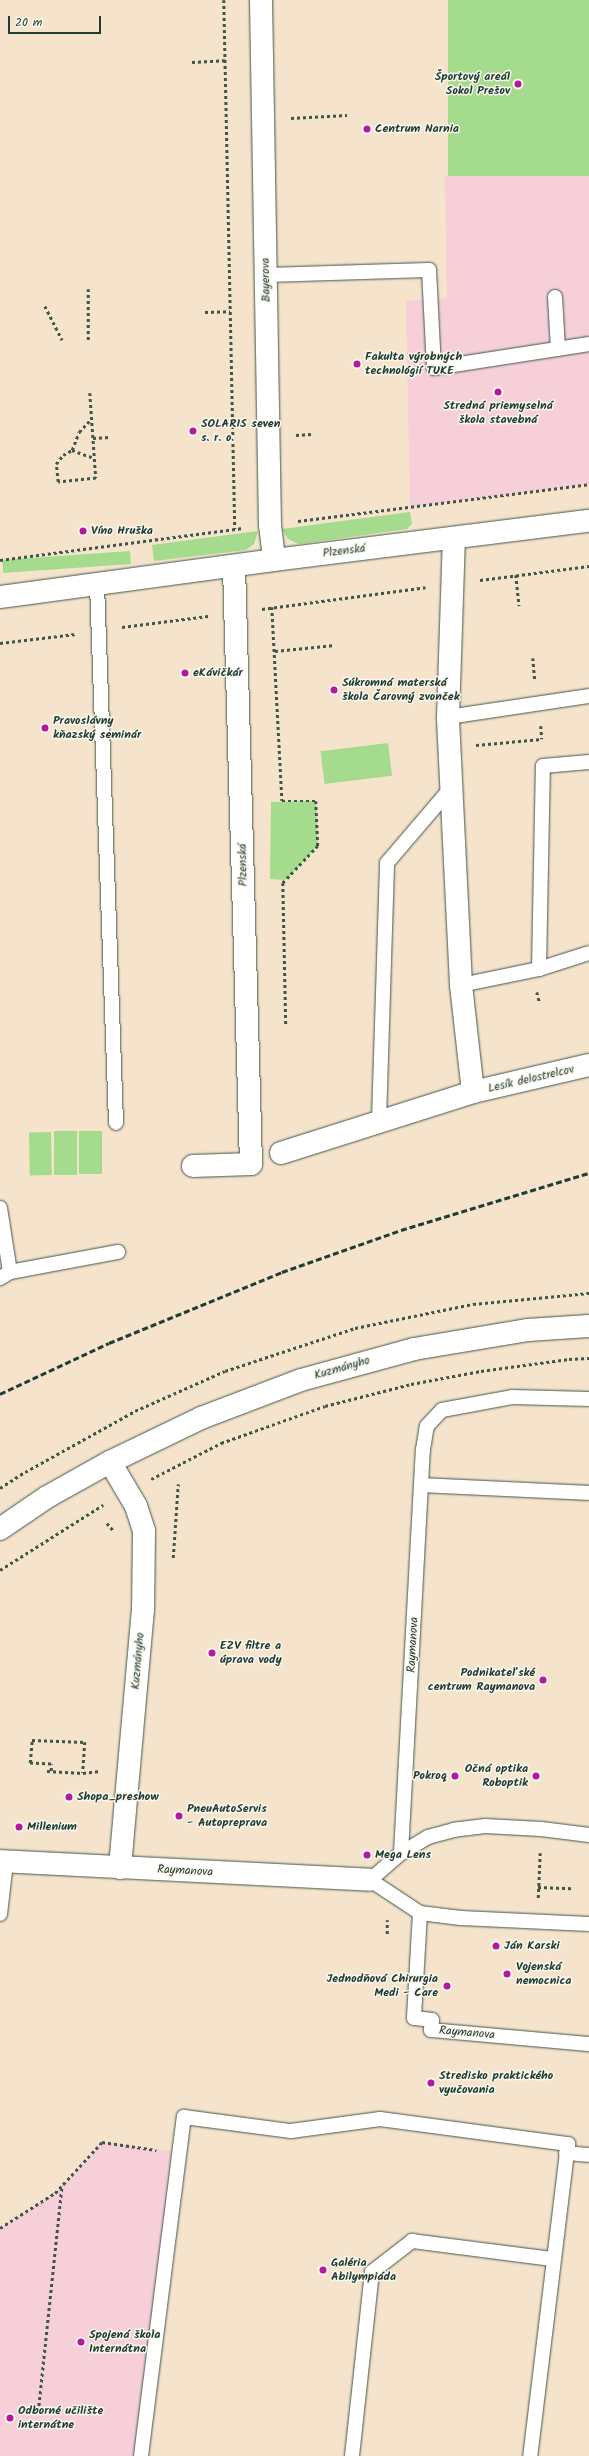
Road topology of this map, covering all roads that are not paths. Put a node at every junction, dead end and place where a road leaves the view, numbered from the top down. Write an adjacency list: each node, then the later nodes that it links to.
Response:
1 (262, 0): 2 (street, Bayerova)
2 (266, 275): 5 (lane); 8 (street, Bayerova)
3 (555, 297): 5 (lane)
4 (589, 344): 5 (lane)
5 (558, 349)
6 (589, 521): 7 (street, Plzenská)
7 (454, 538): 8 (street, Plzenská); 13 (street)
8 (274, 560): 9 (street, Plzenská)
9 (234, 566): 10 (street, Plzenská); 24 (street, Plzenská)
10 (97, 584): 11 (street, Plzenská); 22 (lane)
11 (0, 597)
12 (589, 696): 13 (lane)
13 (448, 717): 15 (street)
14 (589, 762): 17 (lane)
15 (452, 787): 18 (street); 21 (lane)
16 (589, 953): 17 (lane)
17 (539, 970): 18 (lane)
18 (461, 985): 20 (street)
19 (589, 1065): 20 (street, Lesík delostrelcov)
20 (473, 1092): 21 (street)
21 (379, 1120): 23 (street)
22 (116, 1123)
23 (281, 1153)
24 (193, 1166)
25 (0, 1208): 27 (lane)
26 (118, 1252): 27 (lane)
27 (5, 1275)
28 (589, 1326): 30 (street, Kuzmányho)
29 (589, 1399): 31 (lane, Raymanova)
30 (110, 1462): 33 (street, Kuzmányho); 37 (street, Kuzmányho)
31 (422, 1485): 32 (lane); 35 (lane, Raymanova)
32 (589, 1493)
33 (0, 1529)
34 (589, 1835): 35 (lane)
35 (401, 1853): 38 (lane)
36 (3, 1861): 37 (street, Raymanova); 40 (lane)
37 (120, 1868): 38 (street, Raymanova)
38 (370, 1880): 39 (lane, Raymanova)
39 (420, 1912): 41 (lane, Raymanova); 42 (lane, Raymanova)
40 (0, 1914)
41 (589, 1924)
42 (589, 2044)
43 (566, 2153): 44 (lane); 45 (lane); 46 (lane)
44 (589, 2156)
45 (553, 2259): 47 (lane); 48 (lane)
46 (141, 2456)
47 (352, 2456)
48 (530, 2456)

